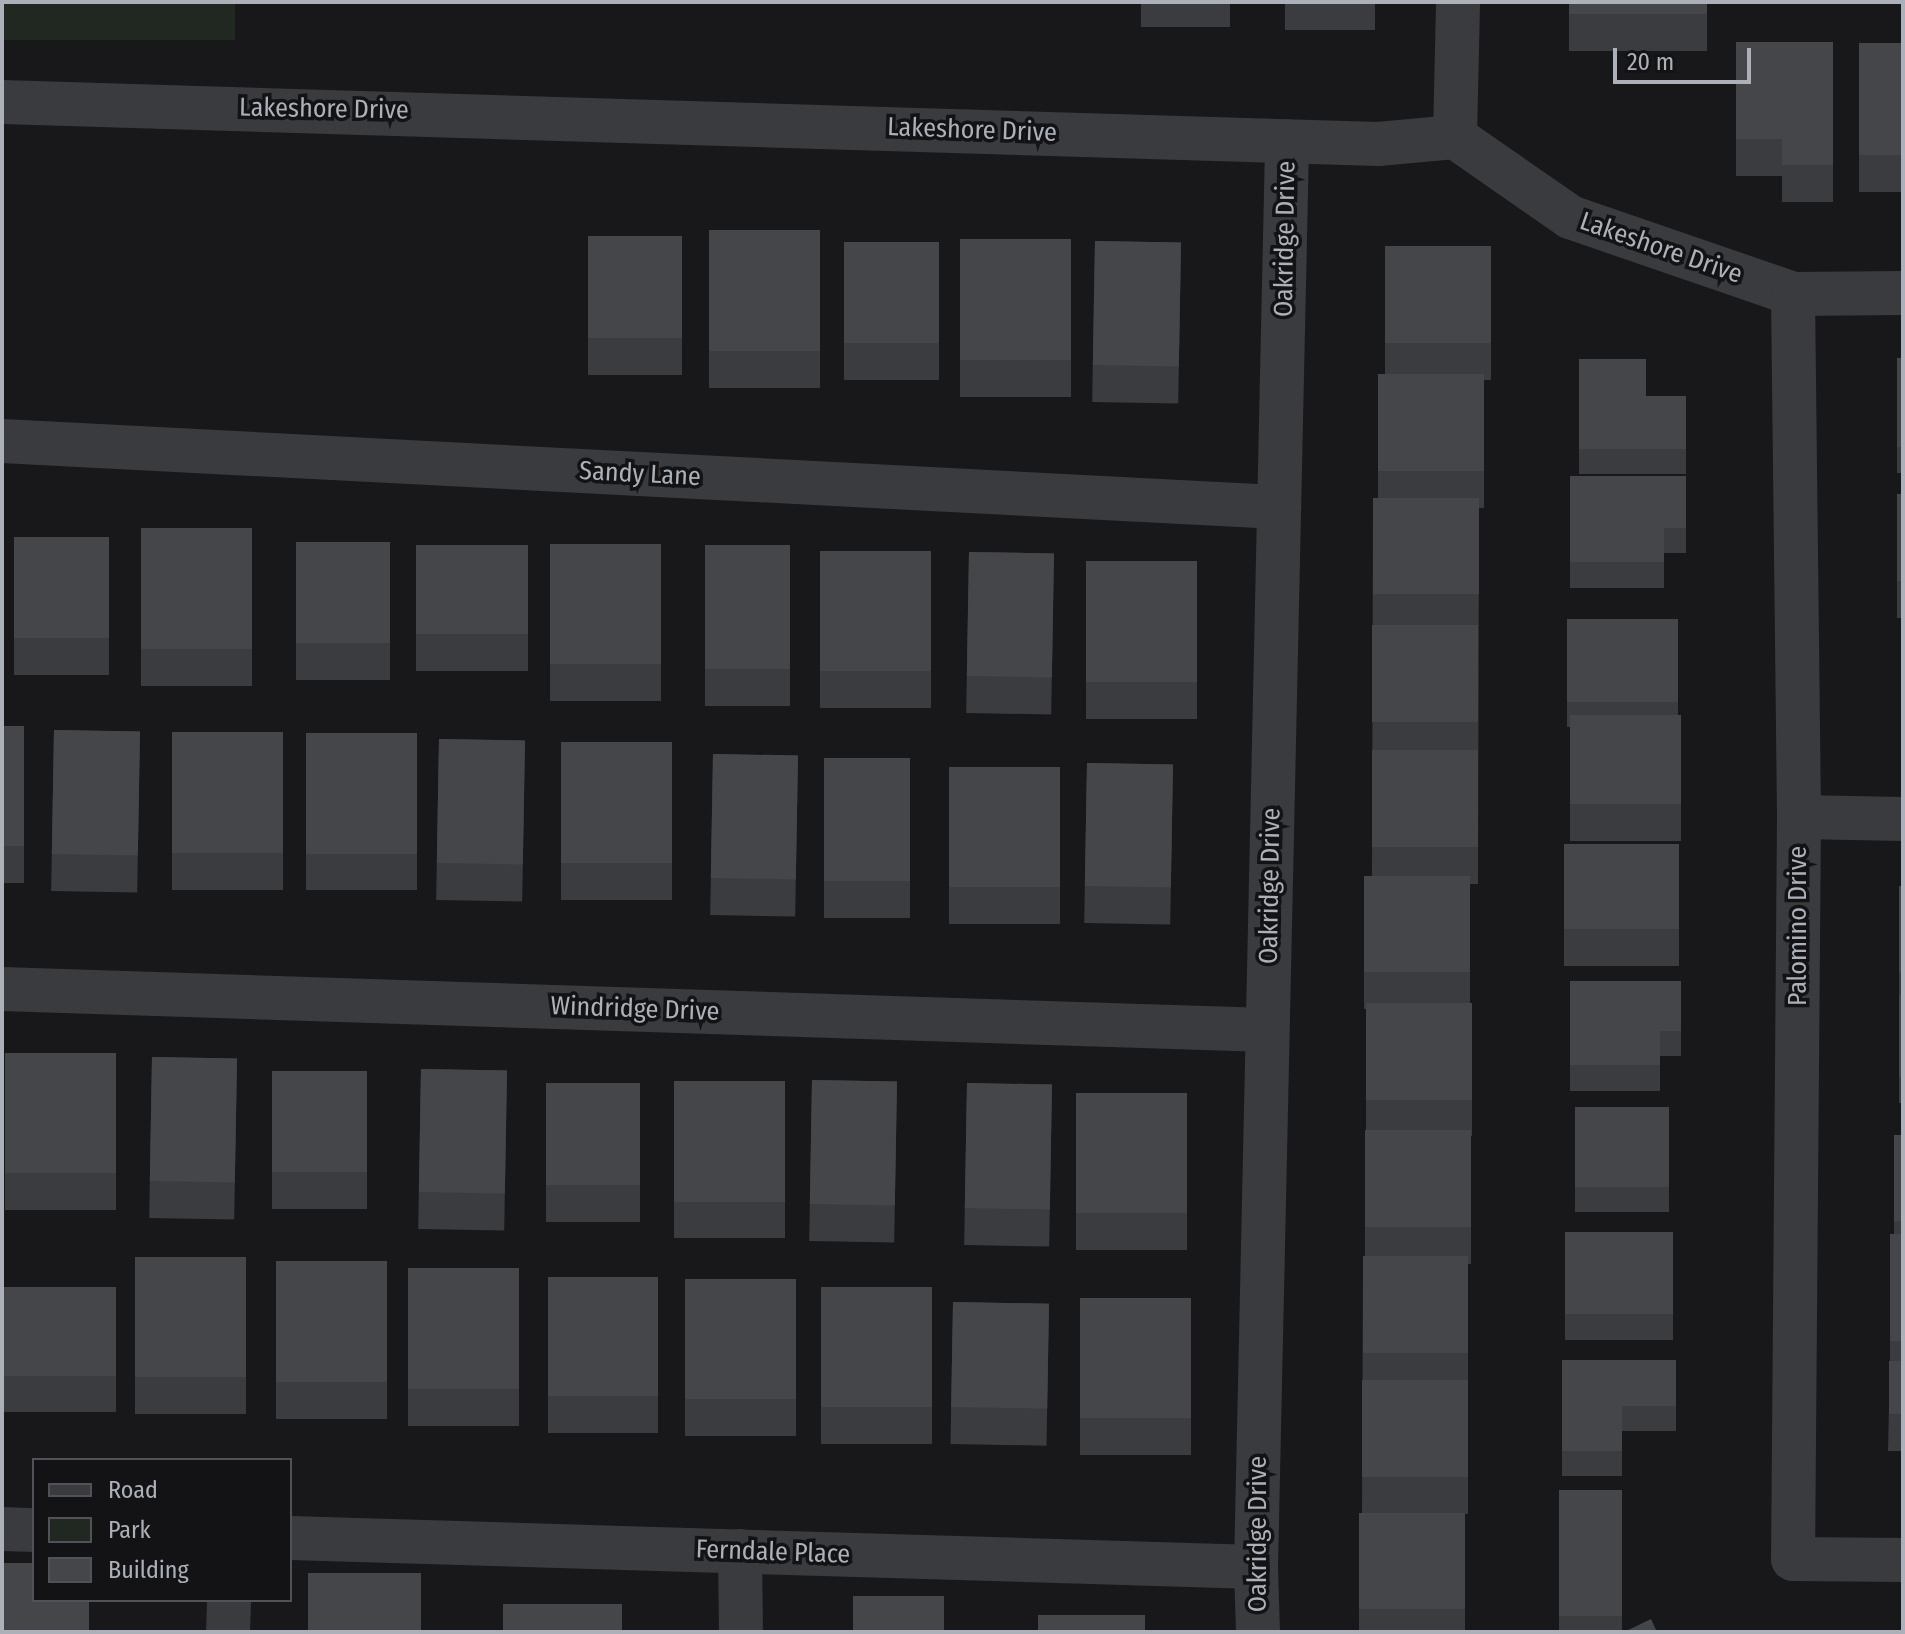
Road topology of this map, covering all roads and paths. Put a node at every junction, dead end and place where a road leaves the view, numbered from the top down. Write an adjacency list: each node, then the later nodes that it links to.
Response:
1 (1458, 2): 3 (street)
2 (2, 102): 4 (street, Lakeshore Drive)
3 (1455, 137): 4 (street, Lakeshore Drive); 6 (street, Lakeshore Drive)
4 (1287, 141): 8 (street, Oakridge Drive)
5 (1903, 293): 6 (street, Lakeshore Drive)
6 (1793, 294): 9 (street, Palomino Drive)
7 (2, 441): 8 (street, Sandy Lane)
8 (1279, 507): 12 (street, Oakridge Drive)
9 (1799, 817): 10 (street); 17 (street, Palomino Drive)
10 (1903, 819)
11 (2, 989): 12 (street, Windridge Drive)
12 (1267, 1030): 18 (street, Oakridge Drive)
13 (2, 1529): 14 (street)
14 (32, 1530)
15 (292, 1538): 16 (street, Ferndale Place)
16 (740, 1551): 18 (street, Ferndale Place); 21 (street)
17 (1903, 1560)
18 (1256, 1567): 22 (street, Oakridge Drive)
19 (229, 1602): 20 (street)
20 (228, 1632)
21 (741, 1632)
22 (1258, 1632)

